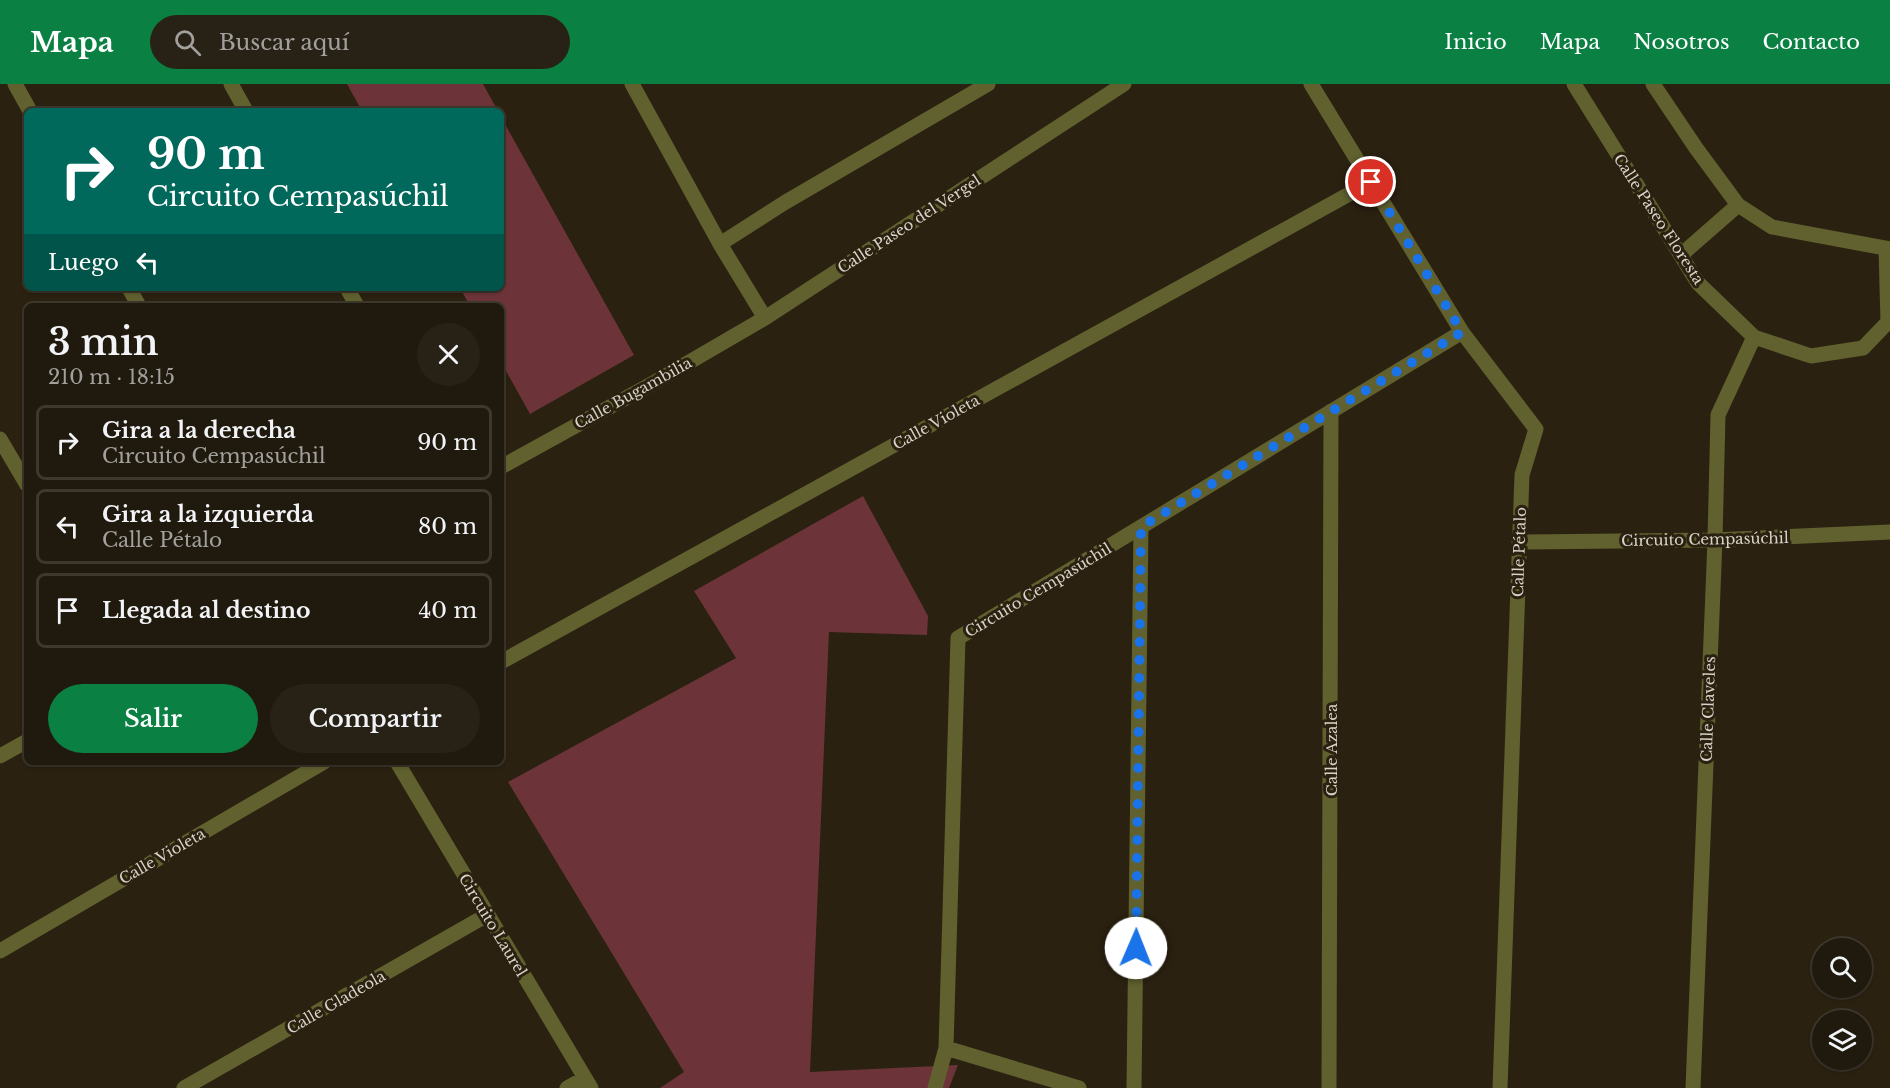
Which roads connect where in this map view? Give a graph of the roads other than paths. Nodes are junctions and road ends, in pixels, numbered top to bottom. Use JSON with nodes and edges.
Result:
{"nodes":[{"id":1,"x":15,"y":84,"type":"edge"},
{"id":2,"x":231,"y":84,"type":"edge"},
{"id":3,"x":632,"y":84,"type":"edge"},
{"id":4,"x":988,"y":84,"type":"edge"},
{"id":5,"x":1124,"y":84,"type":"edge"},
{"id":6,"x":1311,"y":84,"type":"edge"},
{"id":7,"x":1574,"y":84,"type":"edge"},
{"id":8,"x":1653,"y":84,"type":"edge"},
{"id":9,"x":28,"y":108,"type":"edge"},
{"id":10,"x":244,"y":108,"type":"edge"},
{"id":11,"x":1371,"y":182,"type":"junction"},
{"id":12,"x":1738,"y":206,"type":"junction"},
{"id":13,"x":720,"y":244,"type":"junction"},
{"id":14,"x":1888,"y":249,"type":"edge"},
{"id":15,"x":1681,"y":255,"type":"junction"},
{"id":16,"x":765,"y":318,"type":"junction"},
{"id":17,"x":1889,"y":322,"type":"edge"},
{"id":18,"x":1462,"y":332,"type":"junction"},
{"id":19,"x":1754,"y":337,"type":"junction"},
{"id":20,"x":1331,"y":411,"type":"junction"},
{"id":21,"x":0,"y":439,"type":"edge"},
{"id":22,"x":504,"y":465,"type":"edge"},
{"id":23,"x":24,"y":480,"type":"edge"},
{"id":24,"x":1141,"y":527,"type":"junction"},
{"id":25,"x":1890,"y":532,"type":"edge"},
{"id":26,"x":1715,"y":540,"type":"junction"},
{"id":27,"x":1520,"y":542,"type":"junction"},
{"id":28,"x":504,"y":661,"type":"edge"},
{"id":29,"x":24,"y":743,"type":"edge"},
{"id":30,"x":0,"y":756,"type":"edge"},
{"id":31,"x":319,"y":765,"type":"edge"},
{"id":32,"x":399,"y":765,"type":"edge"},
{"id":33,"x":487,"y":915,"type":"junction"},
{"id":34,"x":0,"y":951,"type":"edge"},
{"id":35,"x":946,"y":1048,"type":"junction"},
{"id":36,"x":588,"y":1083,"type":"edge"},
{"id":37,"x":184,"y":1088,"type":"edge"},
{"id":38,"x":567,"y":1088,"type":"edge"},
{"id":39,"x":935,"y":1088,"type":"edge"},
{"id":40,"x":1079,"y":1088,"type":"edge"},
{"id":41,"x":1134,"y":1088,"type":"edge"},
{"id":42,"x":1329,"y":1088,"type":"edge"},
{"id":43,"x":1500,"y":1088,"type":"edge"},
{"id":44,"x":1693,"y":1088,"type":"edge"}],
"edges":[{"from":1,"to":9,"type":"street"},
{"from":2,"to":10,"type":"street"},
{"from":3,"to":13,"type":"street"},
{"from":4,"to":13,"type":"street"},
{"from":5,"to":16,"type":"street","name":"Calle Paseo del Vergel"},
{"from":6,"to":11,"type":"street","name":"Calle Pétalo"},
{"from":7,"to":15,"type":"street","name":"Calle Paseo Floresta"},
{"from":8,"to":12,"type":"street"},
{"from":11,"to":18,"type":"street","name":"Calle Pétalo"},
{"from":11,"to":28,"type":"street","name":"Calle Violeta"},
{"from":12,"to":14,"type":"street"},
{"from":12,"to":15,"type":"street"},
{"from":13,"to":16,"type":"street"},
{"from":14,"to":17,"type":"street"},
{"from":15,"to":19,"type":"street","name":"Calle Paseo Floresta"},
{"from":16,"to":22,"type":"street","name":"Calle Bugambilia"},
{"from":17,"to":19,"type":"street","name":"Calle Paseo Floresta"},
{"from":18,"to":20,"type":"street","name":"Circuito Cempasúchil"},
{"from":18,"to":27,"type":"street","name":"Calle Pétalo"},
{"from":19,"to":26,"type":"street","name":"Calle Claveles"},
{"from":20,"to":24,"type":"street","name":"Circuito Cempasúchil"},
{"from":20,"to":42,"type":"street","name":"Calle Azalea"},
{"from":21,"to":23,"type":"street"},
{"from":24,"to":35,"type":"street","name":"Circuito Cempasúchil"},
{"from":24,"to":41,"type":"street"},
{"from":25,"to":26,"type":"street","name":"Circuito Cempasúchil"},
{"from":26,"to":27,"type":"street","name":"Circuito Cempasúchil"},
{"from":26,"to":44,"type":"street","name":"Calle Claveles"},
{"from":27,"to":43,"type":"street","name":"Calle Pétalo"},
{"from":29,"to":30,"type":"street"},
{"from":31,"to":34,"type":"street","name":"Calle Violeta"},
{"from":32,"to":33,"type":"street","name":"Circuito Laurel"},
{"from":33,"to":36,"type":"street","name":"Circuito Laurel"},
{"from":33,"to":37,"type":"street","name":"Calle Gladeola"},
{"from":35,"to":39,"type":"street"},
{"from":35,"to":40,"type":"street"},
{"from":36,"to":38,"type":"street"}]}
